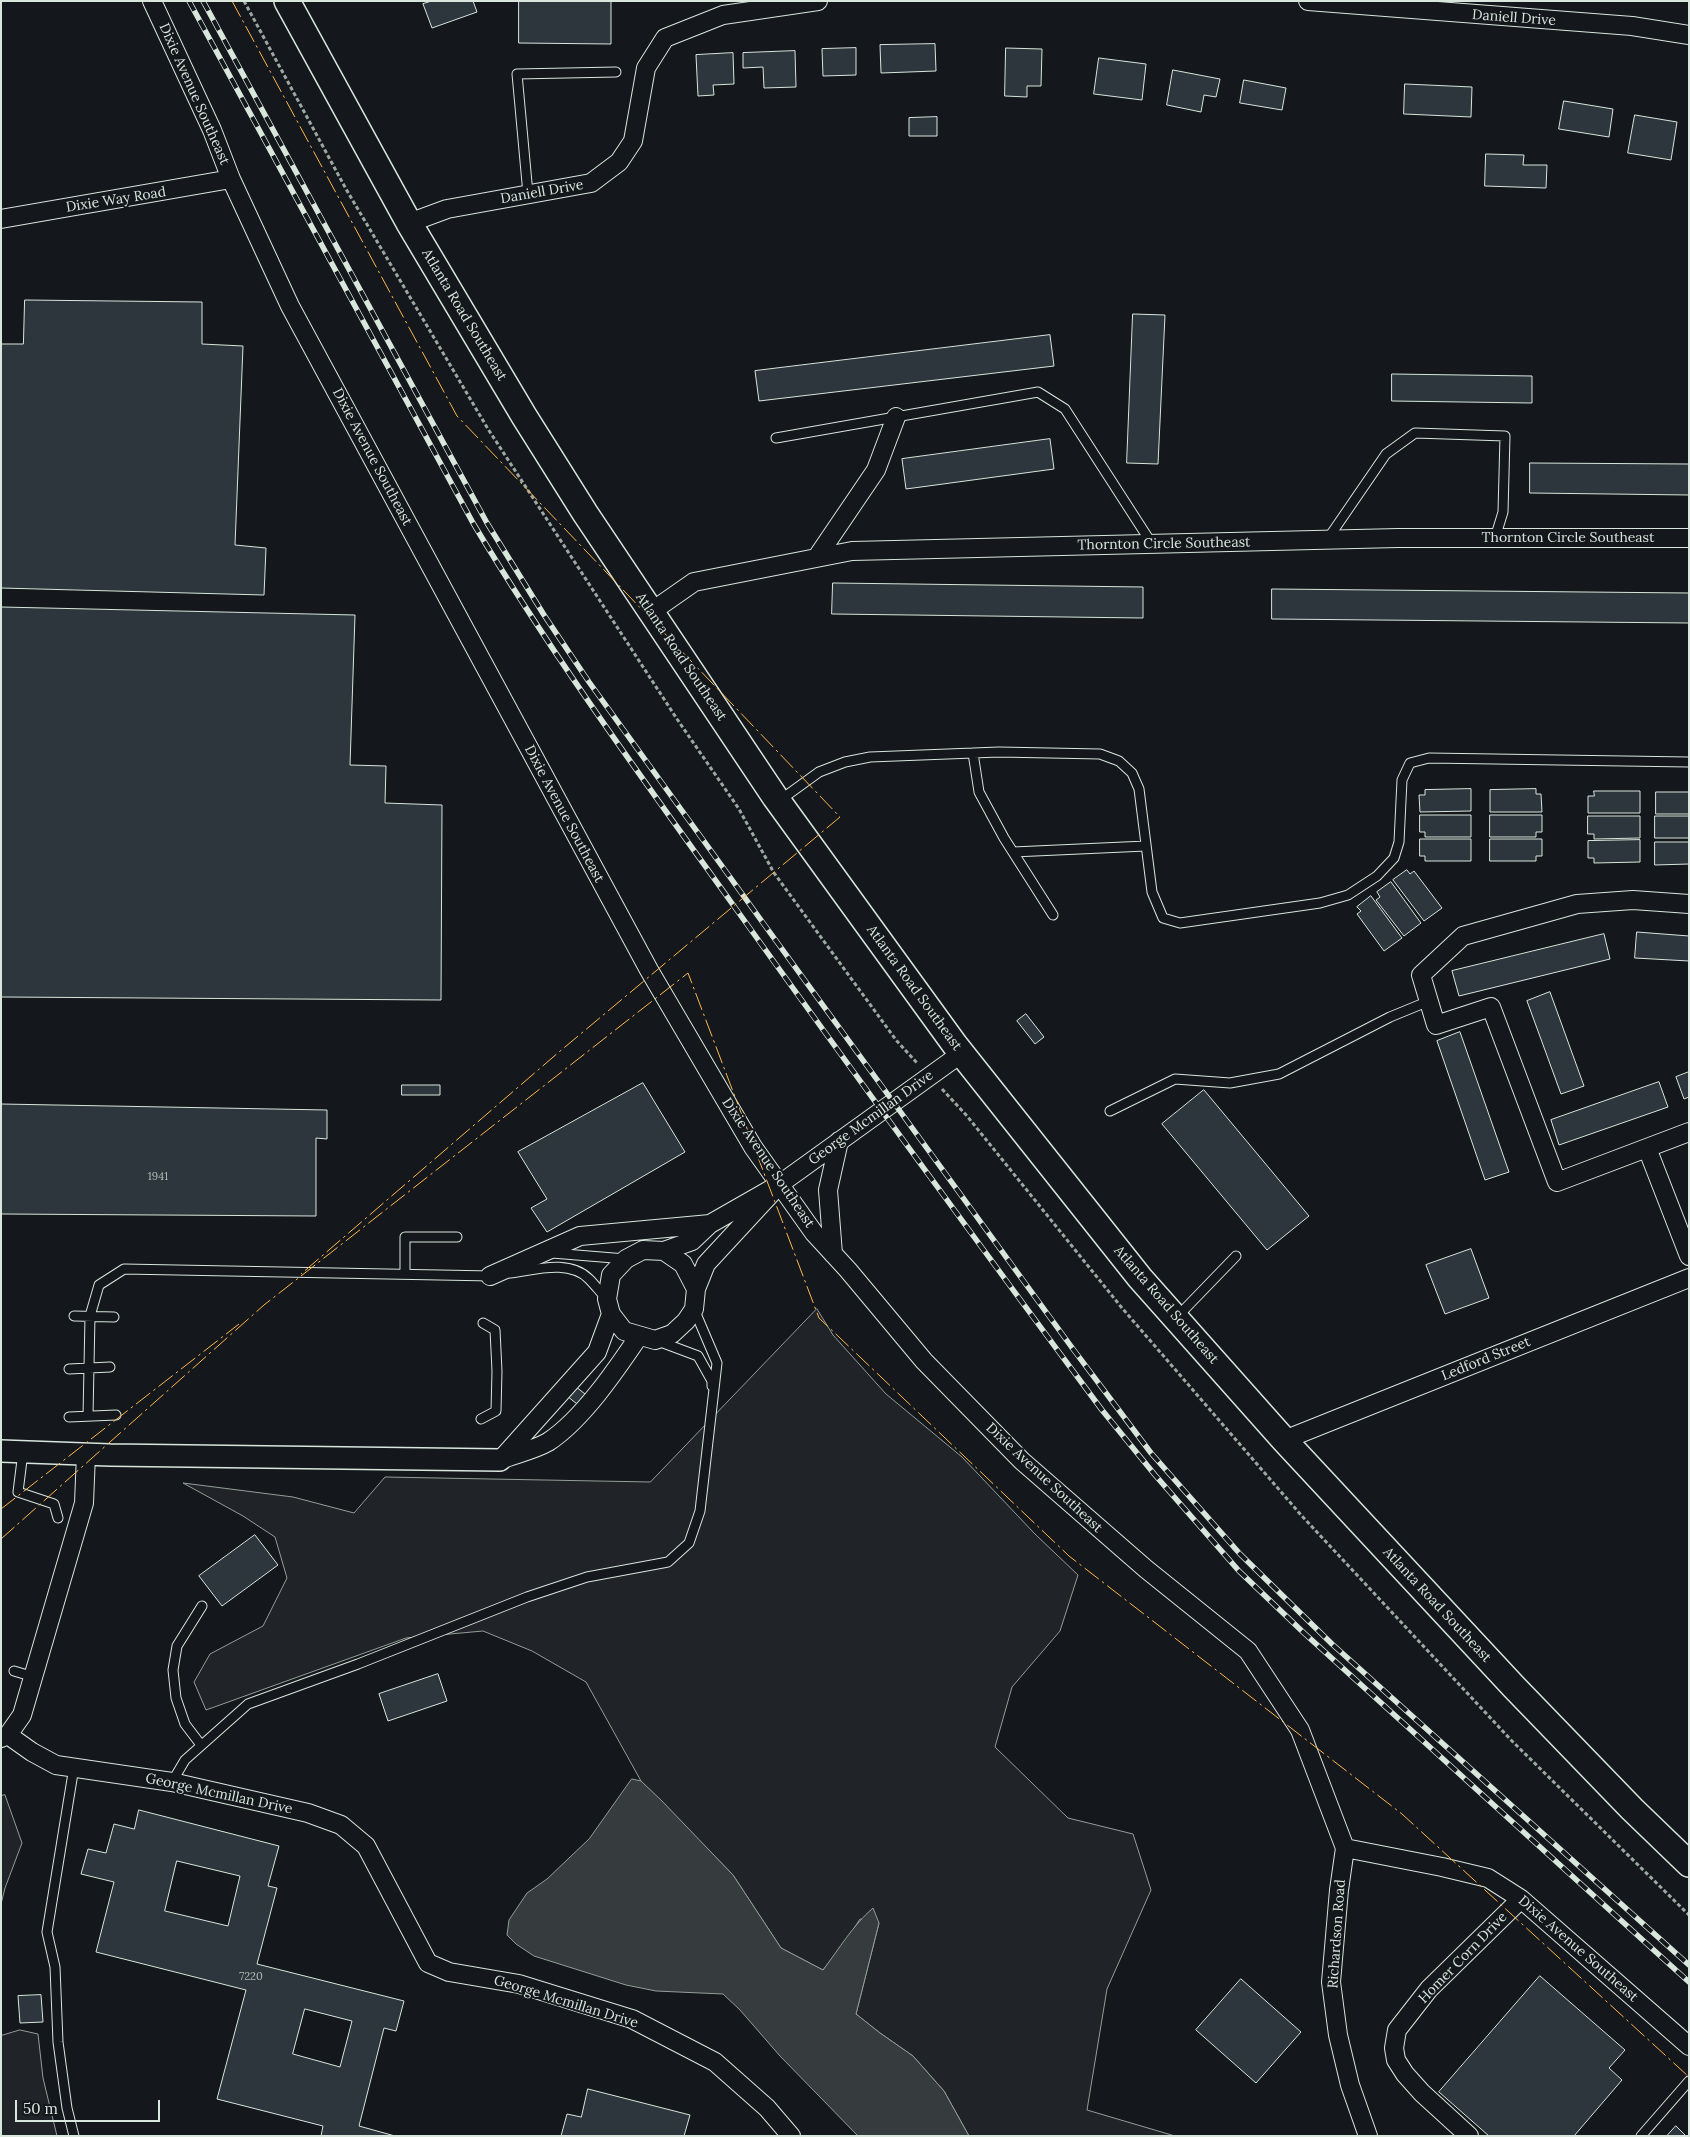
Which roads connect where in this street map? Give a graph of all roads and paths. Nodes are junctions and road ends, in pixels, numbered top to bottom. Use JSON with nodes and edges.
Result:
{"nodes":[{"id":1,"x":152,"y":1,"type":"edge"},
{"id":2,"x":818,"y":1,"type":"edge"},
{"id":3,"x":1308,"y":1,"type":"edge"},
{"id":4,"x":291,"y":3,"type":"edge"},
{"id":5,"x":1689,"y":35,"type":"edge"},
{"id":6,"x":616,"y":72,"type":"dead end"},
{"id":7,"x":231,"y":179,"type":"junction"},
{"id":8,"x":528,"y":194,"type":"junction"},
{"id":9,"x":1,"y":219,"type":"edge"},
{"id":10,"x":409,"y":223,"type":"junction"},
{"id":11,"x":896,"y":417,"type":"junction"},
{"id":12,"x":776,"y":438,"type":"dead end"},
{"id":13,"x":1495,"y":538,"type":"junction"},
{"id":14,"x":1689,"y":538,"type":"edge"},
{"id":15,"x":1326,"y":540,"type":"junction"},
{"id":16,"x":1152,"y":544,"type":"junction"},
{"id":17,"x":817,"y":557,"type":"junction"},
{"id":18,"x":651,"y":612,"type":"junction"},
{"id":19,"x":973,"y":753,"type":"junction"},
{"id":20,"x":1689,"y":762,"type":"edge"},
{"id":21,"x":779,"y":801,"type":"junction"},
{"id":22,"x":1146,"y":846,"type":"junction"},
{"id":23,"x":1013,"y":852,"type":"junction"},
{"id":24,"x":1689,"y":904,"type":"edge"},
{"id":25,"x":1053,"y":915,"type":"dead end"},
{"id":26,"x":1429,"y":1001,"type":"junction"},
{"id":27,"x":962,"y":1053,"type":"junction"},
{"id":28,"x":1110,"y":1111,"type":"dead end"},
{"id":29,"x":1689,"y":1132,"type":"edge"},
{"id":30,"x":839,"y":1141,"type":"junction"},
{"id":31,"x":1647,"y":1148,"type":"junction"},
{"id":32,"x":780,"y":1184,"type":"junction"},
{"id":33,"x":710,"y":1224,"type":"junction"},
{"id":34,"x":456,"y":1237,"type":"dead end"},
{"id":35,"x":664,"y":1251,"type":"junction"},
{"id":36,"x":544,"y":1252,"type":"junction"},
{"id":37,"x":833,"y":1254,"type":"junction"},
{"id":38,"x":1236,"y":1256,"type":"dead end"},
{"id":39,"x":1689,"y":1256,"type":"edge"},
{"id":40,"x":626,"y":1259,"type":"junction"},
{"id":41,"x":405,"y":1274,"type":"junction"},
{"id":42,"x":490,"y":1276,"type":"junction"},
{"id":43,"x":1689,"y":1278,"type":"edge"},
{"id":44,"x":696,"y":1288,"type":"junction"},
{"id":45,"x":609,"y":1307,"type":"junction"},
{"id":46,"x":694,"y":1309,"type":"junction"},
{"id":47,"x":74,"y":1316,"type":"dead end"},
{"id":48,"x":90,"y":1316,"type":"junction"},
{"id":49,"x":114,"y":1317,"type":"dead end"},
{"id":50,"x":1176,"y":1318,"type":"junction"},
{"id":51,"x":483,"y":1323,"type":"dead end"},
{"id":52,"x":647,"y":1338,"type":"junction"},
{"id":53,"x":110,"y":1367,"type":"dead end"},
{"id":54,"x":90,"y":1368,"type":"junction"},
{"id":55,"x":69,"y":1369,"type":"dead end"},
{"id":56,"x":116,"y":1415,"type":"dead end"},
{"id":57,"x":88,"y":1416,"type":"junction"},
{"id":58,"x":69,"y":1417,"type":"dead end"},
{"id":59,"x":482,"y":1419,"type":"dead end"},
{"id":60,"x":1284,"y":1440,"type":"junction"},
{"id":61,"x":1,"y":1451,"type":"edge"},
{"id":62,"x":23,"y":1452,"type":"junction"},
{"id":63,"x":86,"y":1454,"type":"junction"},
{"id":64,"x":500,"y":1460,"type":"junction"},
{"id":65,"x":700,"y":1511,"type":"junction"},
{"id":66,"x":58,"y":1518,"type":"dead end"},
{"id":67,"x":202,"y":1606,"type":"dead end"},
{"id":68,"x":14,"y":1671,"type":"dead end"},
{"id":69,"x":34,"y":1677,"type":"junction"},
{"id":70,"x":5,"y":1736,"type":"edge"},
{"id":71,"x":201,"y":1745,"type":"junction"},
{"id":72,"x":74,"y":1767,"type":"junction"},
{"id":73,"x":172,"y":1782,"type":"junction"},
{"id":74,"x":1345,"y":1848,"type":"junction"},
{"id":75,"x":1689,"y":1864,"type":"edge"},
{"id":76,"x":1522,"y":1899,"type":"junction"},
{"id":77,"x":1689,"y":2046,"type":"edge"},
{"id":78,"x":1689,"y":2081,"type":"edge"},
{"id":79,"x":74,"y":2136,"type":"edge"},
{"id":80,"x":791,"y":2136,"type":"edge"},
{"id":81,"x":1368,"y":2136,"type":"edge"},
{"id":82,"x":1469,"y":2136,"type":"edge"},
{"id":83,"x":1641,"y":2136,"type":"edge"}],
"edges":[{"from":1,"to":7,"type":"street","name":"Dixie Avenue Southeast"},
{"from":2,"to":8,"type":"street","name":"Daniell Drive"},
{"from":3,"to":5,"type":"street","name":"Daniell Drive"},
{"from":4,"to":10,"type":"main road","name":"Atlanta Road Southeast"},
{"from":6,"to":8,"type":"lane"},
{"from":7,"to":9,"type":"street","name":"Dixie Way Road"},
{"from":7,"to":32,"type":"street","name":"Dixie Avenue Southeast"},
{"from":8,"to":10,"type":"street","name":"Daniell Drive"},
{"from":10,"to":18,"type":"main road","name":"Atlanta Road Southeast"},
{"from":11,"to":12,"type":"lane"},
{"from":11,"to":16,"type":"lane"},
{"from":11,"to":17,"type":"street"},
{"from":13,"to":14,"type":"street","name":"Thornton Circle Southeast"},
{"from":13,"to":15,"type":"street","name":"Thornton Circle Southeast"},
{"from":13,"to":15,"type":"lane"},
{"from":15,"to":16,"type":"street","name":"Thornton Circle Southeast"},
{"from":16,"to":17,"type":"street","name":"Thornton Circle Southeast"},
{"from":17,"to":18,"type":"street","name":"Thornton Circle Southeast"},
{"from":18,"to":21,"type":"main road","name":"Atlanta Road Southeast"},
{"from":19,"to":21,"type":"lane"},
{"from":19,"to":22,"type":"lane"},
{"from":19,"to":23,"type":"lane"},
{"from":20,"to":22,"type":"lane"},
{"from":21,"to":27,"type":"main road","name":"Atlanta Road Southeast"},
{"from":22,"to":23,"type":"lane"},
{"from":23,"to":25,"type":"lane"},
{"from":24,"to":26,"type":"street"},
{"from":26,"to":28,"type":"lane"},
{"from":26,"to":31,"type":"street"},
{"from":27,"to":30,"type":"street","name":"George Mcmillan Drive"},
{"from":27,"to":50,"type":"main road","name":"Atlanta Road Southeast"},
{"from":29,"to":31,"type":"street"},
{"from":30,"to":32,"type":"street","name":"George Mcmillan Drive"},
{"from":30,"to":37,"type":"street"},
{"from":31,"to":39,"type":"street"},
{"from":32,"to":33,"type":"street","name":"George Mcmillan Drive"},
{"from":32,"to":37,"type":"street","name":"Dixie Avenue Southeast"},
{"from":32,"to":44,"type":"street","name":"George Mcmillan Drive"},
{"from":33,"to":35,"type":"street","name":"George Mcmillan Drive"},
{"from":33,"to":36,"type":"street","name":"George Mcmillan Drive"},
{"from":34,"to":41,"type":"lane"},
{"from":35,"to":40,"type":"street","name":"George Mcmillan Drive"},
{"from":35,"to":44,"type":"street"},
{"from":36,"to":40,"type":"lane"},
{"from":36,"to":42,"type":"street","name":"George Mcmillan Drive"},
{"from":37,"to":74,"type":"street","name":"Dixie Avenue Southeast"},
{"from":38,"to":50,"type":"lane"},
{"from":40,"to":45,"type":"street","name":"George Mcmillan Drive"},
{"from":41,"to":42,"type":"lane"},
{"from":41,"to":48,"type":"lane"},
{"from":42,"to":45,"type":"lane"},
{"from":43,"to":60,"type":"street","name":"Ledford Street"},
{"from":44,"to":46,"type":"street","name":"George Mcmillan Drive"},
{"from":45,"to":52,"type":"street"},
{"from":45,"to":64,"type":"street","name":"George Mcmillan Drive"},
{"from":46,"to":52,"type":"street"},
{"from":46,"to":65,"type":"lane"},
{"from":47,"to":48,"type":"lane"},
{"from":48,"to":49,"type":"lane"},
{"from":48,"to":54,"type":"lane"},
{"from":50,"to":60,"type":"main road","name":"Atlanta Road Southeast"},
{"from":51,"to":59,"type":"lane"},
{"from":52,"to":64,"type":"street"},
{"from":52,"to":65,"type":"lane"},
{"from":53,"to":54,"type":"lane"},
{"from":54,"to":55,"type":"lane"},
{"from":54,"to":57,"type":"lane"},
{"from":56,"to":57,"type":"lane"},
{"from":57,"to":58,"type":"lane"},
{"from":60,"to":75,"type":"main road","name":"Atlanta Road Southeast"},
{"from":61,"to":62,"type":"street"},
{"from":62,"to":63,"type":"street"},
{"from":62,"to":66,"type":"lane"},
{"from":63,"to":64,"type":"street"},
{"from":63,"to":69,"type":"street","name":"George Mcmillan Drive"},
{"from":65,"to":71,"type":"lane"},
{"from":67,"to":71,"type":"lane"},
{"from":68,"to":69,"type":"lane"},
{"from":69,"to":70,"type":"street","name":"George Mcmillan Drive"},
{"from":70,"to":72,"type":"street","name":"George Mcmillan Drive"},
{"from":71,"to":73,"type":"lane"},
{"from":72,"to":73,"type":"street","name":"George Mcmillan Drive"},
{"from":72,"to":79,"type":"lane"},
{"from":73,"to":80,"type":"street","name":"George Mcmillan Drive"},
{"from":74,"to":76,"type":"street","name":"Dixie Avenue Southeast"},
{"from":74,"to":81,"type":"street","name":"Richardson Road"},
{"from":76,"to":77,"type":"street","name":"Dixie Avenue Southeast"},
{"from":76,"to":82,"type":"street","name":"Homer Corn Drive"},
{"from":78,"to":83,"type":"lane"}]}
